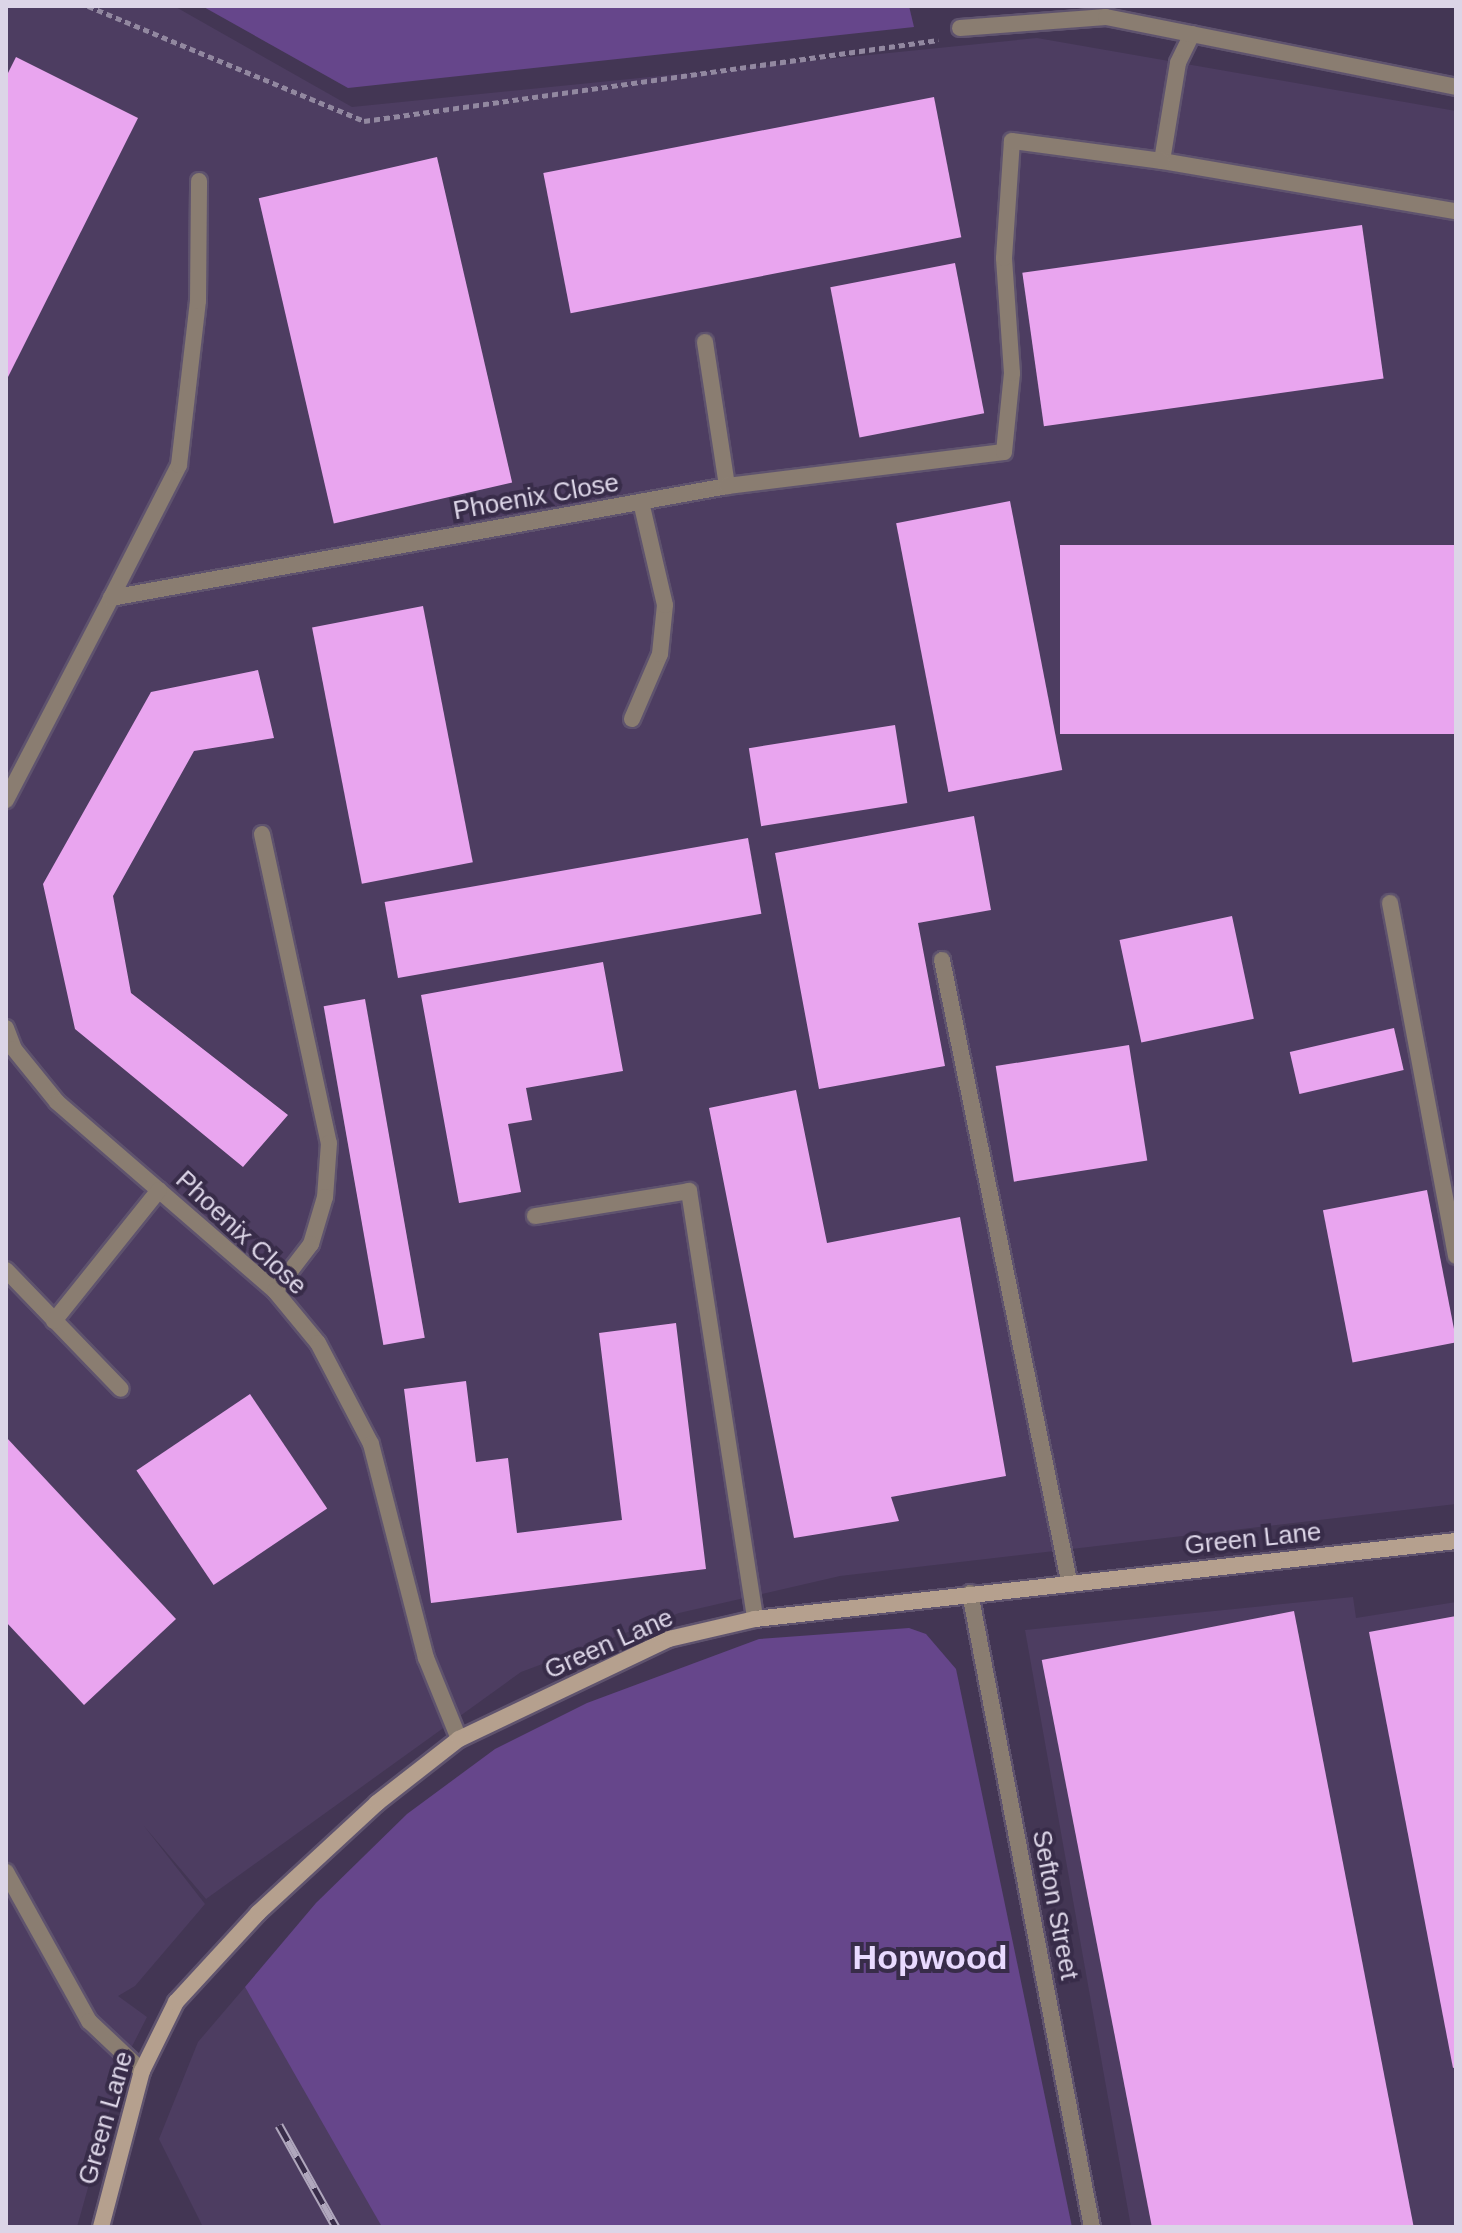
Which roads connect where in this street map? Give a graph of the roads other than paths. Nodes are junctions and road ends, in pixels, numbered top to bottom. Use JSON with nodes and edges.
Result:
{"nodes":[{"id":1,"x":1105,"y":11,"type":"edge"},
{"id":2,"x":960,"y":28,"type":"road end"},
{"id":3,"x":1192,"y":34,"type":"junction"},
{"id":4,"x":1456,"y":87,"type":"edge"},
{"id":5,"x":1162,"y":161,"type":"junction"},
{"id":6,"x":199,"y":181,"type":"dead end"},
{"id":7,"x":1456,"y":211,"type":"edge"},
{"id":8,"x":705,"y":342,"type":"dead end"},
{"id":9,"x":727,"y":486,"type":"junction"},
{"id":10,"x":641,"y":502,"type":"junction"},
{"id":11,"x":111,"y":598,"type":"junction"},
{"id":12,"x":632,"y":719,"type":"dead end"},
{"id":13,"x":6,"y":800,"type":"edge"},
{"id":14,"x":262,"y":834,"type":"dead end"},
{"id":15,"x":1390,"y":903,"type":"dead end"},
{"id":16,"x":942,"y":960,"type":"dead end"},
{"id":17,"x":6,"y":1028,"type":"edge"},
{"id":18,"x":159,"y":1190,"type":"junction"},
{"id":19,"x":535,"y":1216,"type":"dead end"},
{"id":20,"x":1456,"y":1256,"type":"edge"},
{"id":21,"x":6,"y":1270,"type":"edge"},
{"id":22,"x":275,"y":1291,"type":"junction"},
{"id":23,"x":54,"y":1321,"type":"junction"},
{"id":24,"x":121,"y":1389,"type":"dead end"},
{"id":25,"x":1455,"y":1541,"type":"edge"},
{"id":26,"x":1069,"y":1581,"type":"junction"},
{"id":27,"x":970,"y":1593,"type":"junction"},
{"id":28,"x":755,"y":1619,"type":"junction"},
{"id":29,"x":459,"y":1739,"type":"junction"},
{"id":30,"x":6,"y":1872,"type":"edge"},
{"id":31,"x":13,"y":1899,"type":"edge"},
{"id":32,"x":142,"y":2071,"type":"junction"},
{"id":33,"x":101,"y":2227,"type":"edge"},
{"id":34,"x":1092,"y":2227,"type":"edge"}],
"edges":[{"from":1,"to":2,"type":"street"},
{"from":1,"to":3,"type":"street"},
{"from":3,"to":4,"type":"street"},
{"from":3,"to":5,"type":"street"},
{"from":5,"to":7,"type":"street"},
{"from":5,"to":9,"type":"street","name":"Phoenix Close"},
{"from":6,"to":11,"type":"street"},
{"from":8,"to":9,"type":"street"},
{"from":9,"to":10,"type":"street","name":"Phoenix Close"},
{"from":10,"to":11,"type":"street","name":"Phoenix Close"},
{"from":10,"to":12,"type":"street"},
{"from":11,"to":13,"type":"street"},
{"from":14,"to":22,"type":"street"},
{"from":15,"to":20,"type":"street"},
{"from":16,"to":26,"type":"street"},
{"from":17,"to":18,"type":"street","name":"Phoenix Close"},
{"from":18,"to":22,"type":"street","name":"Phoenix Close"},
{"from":18,"to":23,"type":"street"},
{"from":19,"to":28,"type":"street"},
{"from":21,"to":23,"type":"street"},
{"from":22,"to":29,"type":"street","name":"Phoenix Close"},
{"from":23,"to":24,"type":"street"},
{"from":25,"to":26,"type":"street","name":"Green Lane"},
{"from":26,"to":27,"type":"street","name":"Green Lane"},
{"from":27,"to":28,"type":"street","name":"Green Lane"},
{"from":27,"to":34,"type":"street","name":"Sefton Street"},
{"from":28,"to":29,"type":"street","name":"Green Lane"},
{"from":29,"to":32,"type":"street","name":"Green Lane"},
{"from":30,"to":31,"type":"street"},
{"from":31,"to":32,"type":"street"},
{"from":32,"to":33,"type":"street","name":"Green Lane"}]}
